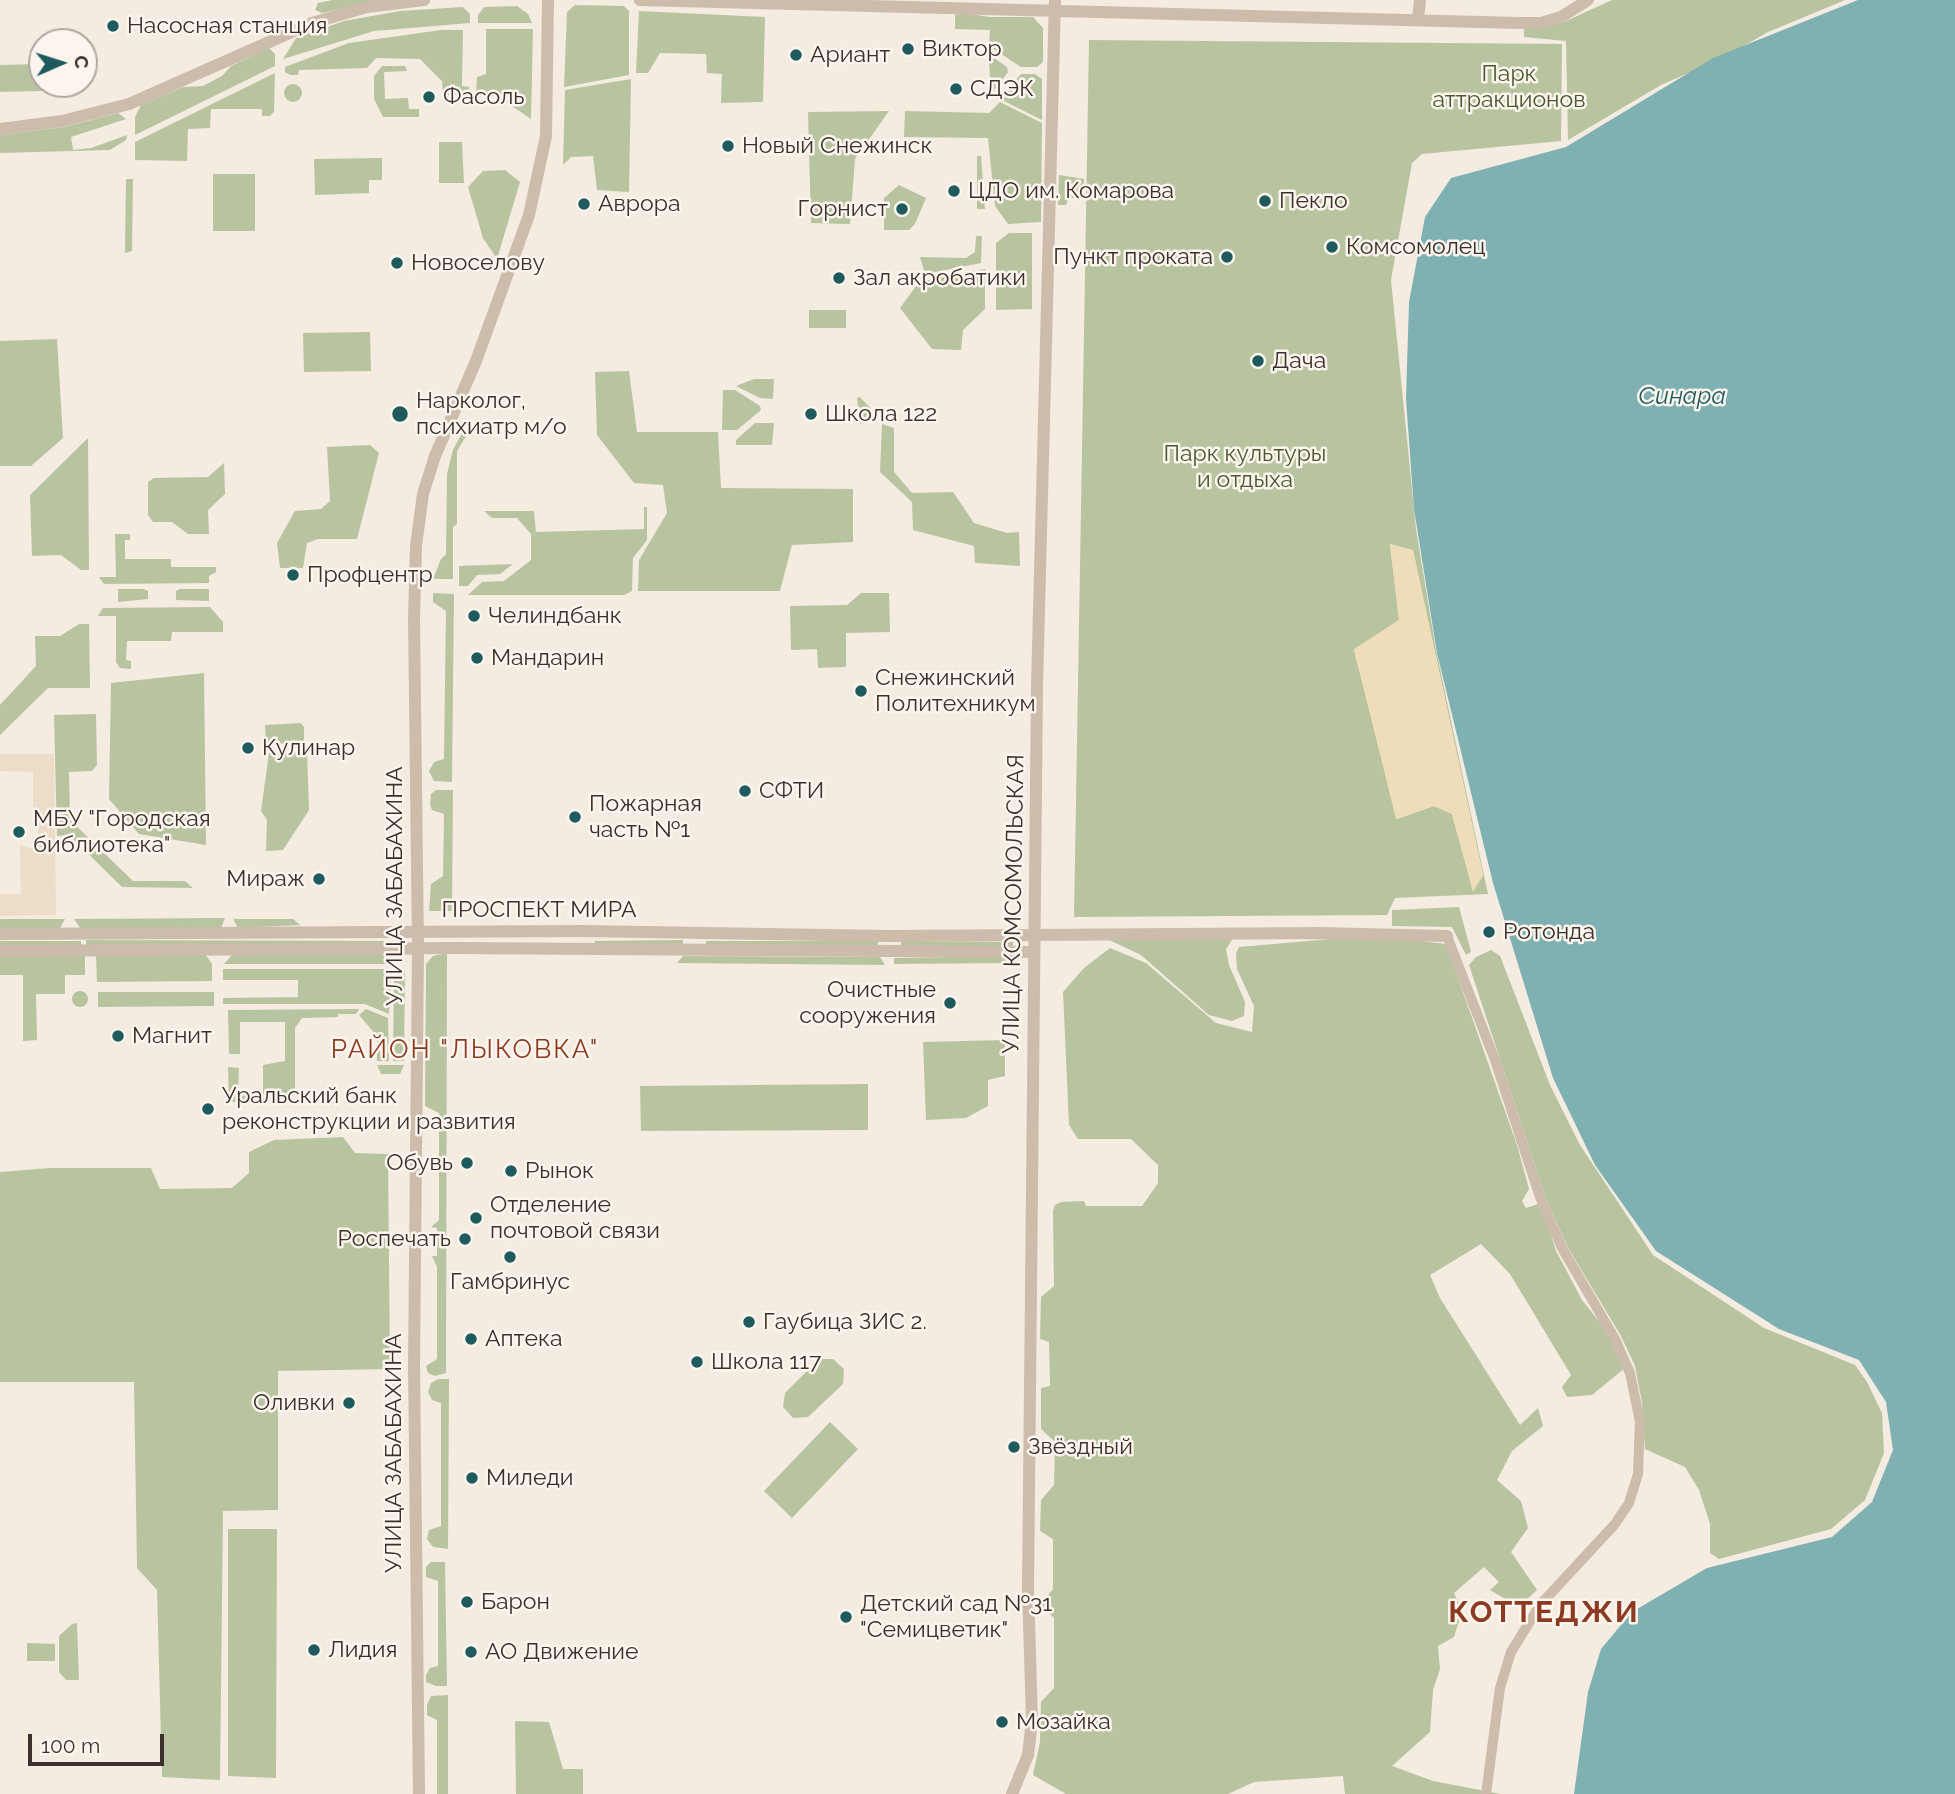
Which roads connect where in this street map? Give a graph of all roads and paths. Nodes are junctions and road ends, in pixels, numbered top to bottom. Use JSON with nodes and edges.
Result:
{"nodes":[{"id":1,"x":424,"y":0,"type":"edge"},
{"id":2,"x":548,"y":0,"type":"edge"},
{"id":3,"x":640,"y":0,"type":"edge"},
{"id":4,"x":1420,"y":0,"type":"edge"},
{"id":5,"x":1588,"y":0,"type":"edge"},
{"id":6,"x":1055,"y":6,"type":"edge"},
{"id":7,"x":1418,"y":19,"type":"junction"},
{"id":8,"x":0,"y":129,"type":"edge"},
{"id":9,"x":418,"y":931,"type":"junction"},
{"id":10,"x":583,"y":931,"type":"junction"},
{"id":11,"x":698,"y":932,"type":"junction"},
{"id":12,"x":0,"y":934,"type":"edge"},
{"id":13,"x":890,"y":936,"type":"junction"},
{"id":14,"x":1035,"y":936,"type":"junction"},
{"id":15,"x":1447,"y":936,"type":"joint"},
{"id":16,"x":418,"y":949,"type":"junction"},
{"id":17,"x":583,"y":949,"type":"junction"},
{"id":18,"x":698,"y":950,"type":"junction"},
{"id":19,"x":0,"y":951,"type":"edge"},
{"id":20,"x":890,"y":951,"type":"junction"},
{"id":21,"x":1034,"y":952,"type":"junction"},
{"id":22,"x":419,"y":1794,"type":"edge"},
{"id":23,"x":1012,"y":1794,"type":"edge"},
{"id":24,"x":1486,"y":1794,"type":"edge"}],
"edges":[{"from":1,"to":8,"type":"street"},
{"from":2,"to":9,"type":"street","name":"УЛИЦА ЗАБАБАХИНА"},
{"from":3,"to":6,"type":"street"},
{"from":4,"to":7,"type":"street"},
{"from":5,"to":7,"type":"street"},
{"from":6,"to":7,"type":"street"},
{"from":6,"to":14,"type":"street","name":"УЛИЦА КОМСОМОЛЬСКАЯ"},
{"from":9,"to":10,"type":"street","name":"ПРОСПЕКТ МИРА"},
{"from":9,"to":12,"type":"street","name":"ПРОСПЕКТ МИРА"},
{"from":9,"to":16,"type":"street","name":"УЛИЦА ЗАБАБАХИНА"},
{"from":10,"to":11,"type":"street","name":"ПРОСПЕКТ МИРА"},
{"from":10,"to":17,"type":"street"},
{"from":11,"to":13,"type":"street","name":"ПРОСПЕКТ МИРА"},
{"from":11,"to":18,"type":"street"},
{"from":13,"to":14,"type":"street","name":"ПРОСПЕКТ МИРА"},
{"from":13,"to":20,"type":"street"},
{"from":14,"to":15,"type":"street","name":"ПРОСПЕКТ МИРА"},
{"from":14,"to":21,"type":"street","name":"УЛИЦА КОМСОМОЛЬСКАЯ"},
{"from":15,"to":24,"type":"street"},
{"from":16,"to":17,"type":"street","name":"ПРОСПЕКТ МИРА"},
{"from":16,"to":19,"type":"street","name":"ПРОСПЕКТ МИРА"},
{"from":16,"to":22,"type":"street","name":"УЛИЦА ЗАБАБАХИНА"},
{"from":17,"to":18,"type":"street","name":"ПРОСПЕКТ МИРА"},
{"from":18,"to":20,"type":"street","name":"ПРОСПЕКТ МИРА"},
{"from":20,"to":21,"type":"street","name":"ПРОСПЕКТ МИРА"},
{"from":21,"to":23,"type":"street","name":"УЛИЦА КОМСОМОЛЬСКАЯ"}]}
